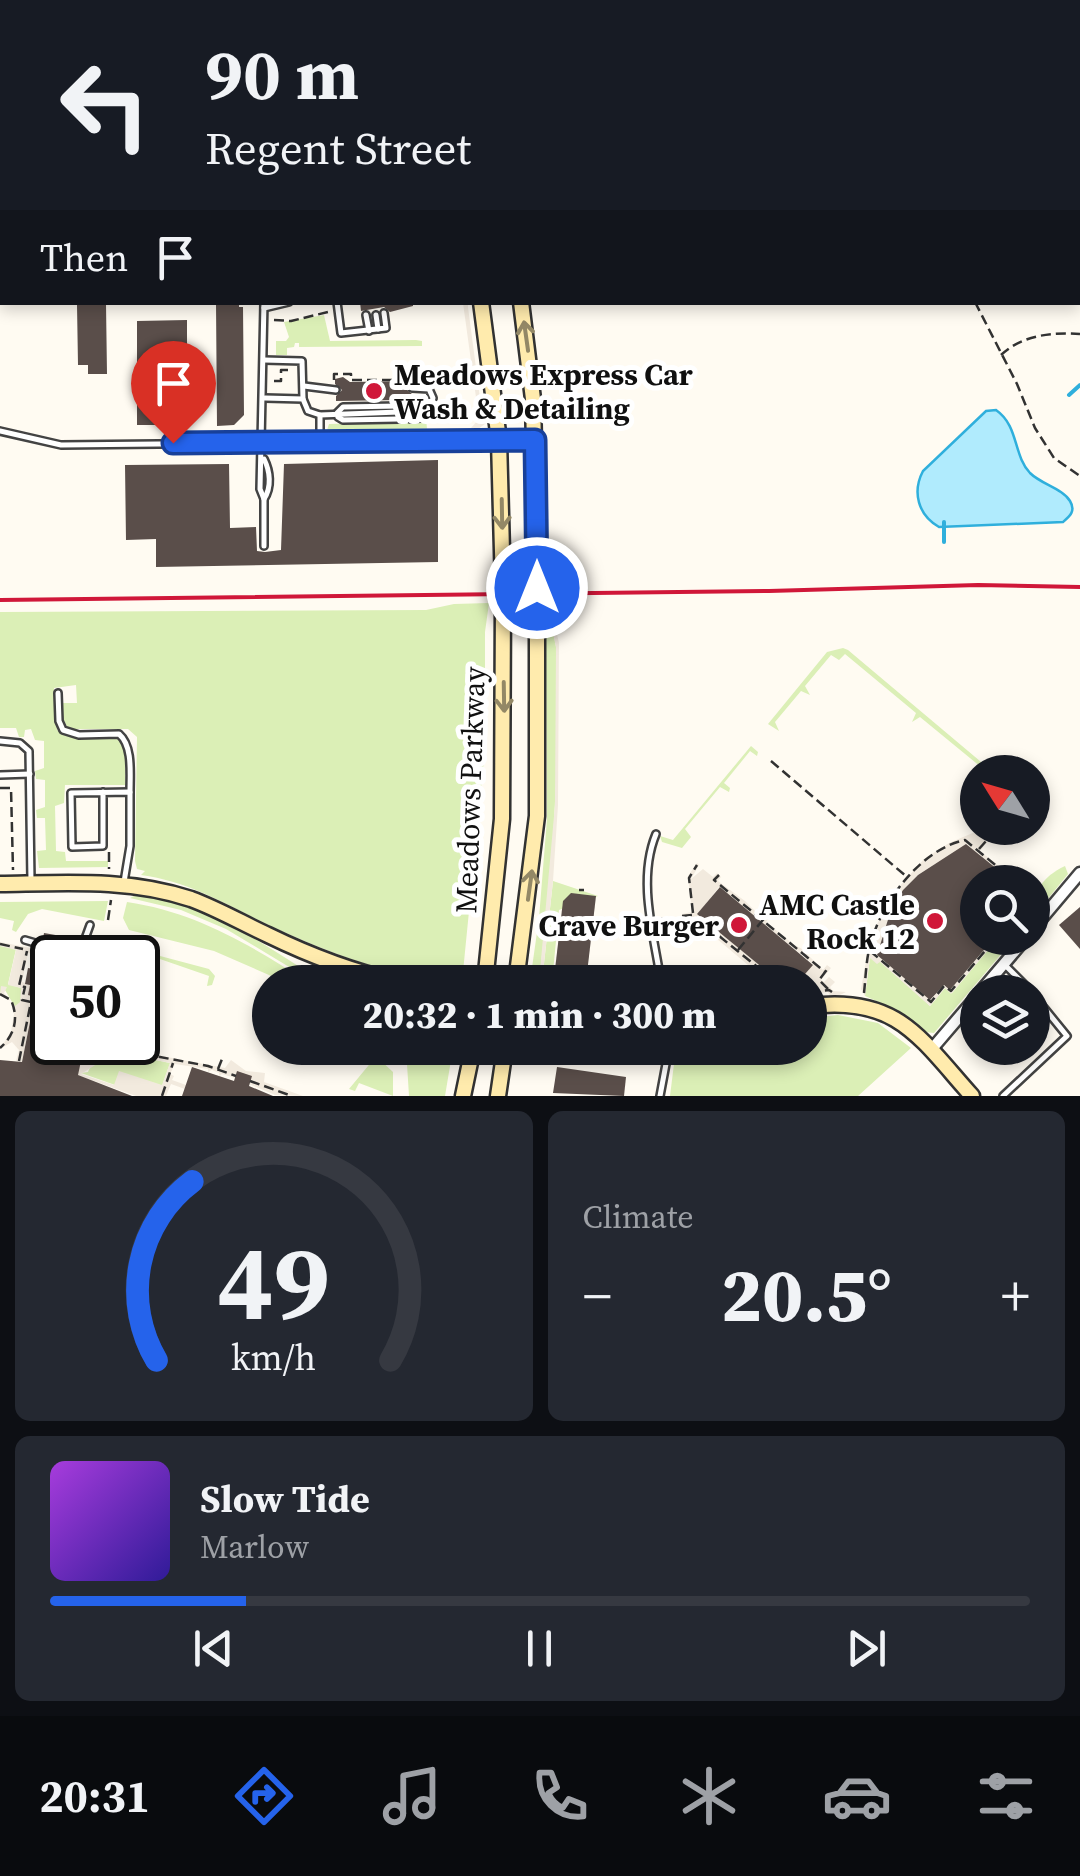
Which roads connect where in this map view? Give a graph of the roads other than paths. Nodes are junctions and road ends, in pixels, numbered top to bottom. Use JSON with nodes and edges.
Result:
{"nodes":[{"id":1,"x":264,"y":305,"type":"edge"},
{"id":2,"x":337,"y":305,"type":"edge"},
{"id":3,"x":481,"y":305,"type":"edge"},
{"id":4,"x":521,"y":305,"type":"edge"},
{"id":5,"x":380,"y":314,"type":"dead end"},
{"id":6,"x":366,"y":315,"type":"dead end"},
{"id":7,"x":369,"y":331,"type":"junction"},
{"id":8,"x":264,"y":360,"type":"junction"},
{"id":9,"x":303,"y":386,"type":"junction"},
{"id":10,"x":412,"y":388,"type":"dead end"},
{"id":11,"x":336,"y":390,"type":"dead end"},
{"id":12,"x":263,"y":398,"type":"junction"},
{"id":13,"x":304,"y":399,"type":"junction"},
{"id":14,"x":410,"y":412,"type":"dead end"},
{"id":15,"x":320,"y":415,"type":"junction"},
{"id":16,"x":335,"y":415,"type":"junction"},
{"id":17,"x":0,"y":431,"type":"edge"},
{"id":18,"x":500,"y":440,"type":"junction"},
{"id":19,"x":535,"y":440,"type":"junction"},
{"id":20,"x":263,"y":442,"type":"junction"},
{"id":21,"x":320,"y":442,"type":"junction"},
{"id":22,"x":264,"y":546,"type":"dead end"},
{"id":23,"x":58,"y":693,"type":"dead end"},
{"id":24,"x":0,"y":741,"type":"edge"},
{"id":25,"x":30,"y":774,"type":"junction"},
{"id":26,"x":0,"y":775,"type":"edge"},
{"id":27,"x":102,"y":792,"type":"junction"},
{"id":28,"x":130,"y":792,"type":"junction"},
{"id":29,"x":656,"y":834,"type":"dead end"},
{"id":30,"x":1080,"y":873,"type":"edge"},
{"id":31,"x":0,"y":884,"type":"edge"},
{"id":32,"x":31,"y":884,"type":"junction"},
{"id":33,"x":123,"y":885,"type":"junction"},
{"id":34,"x":1050,"y":909,"type":"edge"},
{"id":35,"x":90,"y":926,"type":"dead end"},
{"id":36,"x":87,"y":935,"type":"edge"},
{"id":37,"x":25,"y":940,"type":"dead end"},
{"id":38,"x":30,"y":942,"type":"edge"},
{"id":39,"x":1012,"y":955,"type":"edge"},
{"id":40,"x":1004,"y":964,"type":"junction"},
{"id":41,"x":342,"y":965,"type":"edge"},
{"id":42,"x":487,"y":965,"type":"edge"},
{"id":43,"x":518,"y":965,"type":"edge"},
{"id":44,"x":658,"y":965,"type":"edge"},
{"id":45,"x":995,"y":975,"type":"edge"},
{"id":46,"x":1015,"y":975,"type":"edge"},
{"id":47,"x":827,"y":1005,"type":"edge"},
{"id":48,"x":1050,"y":1015,"type":"edge"},
{"id":49,"x":960,"y":1016,"type":"edge"},
{"id":50,"x":931,"y":1050,"type":"junction"},
{"id":51,"x":1050,"y":1052,"type":"edge"},
{"id":52,"x":469,"y":1065,"type":"edge"},
{"id":53,"x":503,"y":1065,"type":"edge"},
{"id":54,"x":666,"y":1065,"type":"edge"},
{"id":55,"x":1036,"y":1065,"type":"edge"},
{"id":56,"x":463,"y":1096,"type":"edge"},
{"id":57,"x":498,"y":1096,"type":"edge"},
{"id":58,"x":660,"y":1096,"type":"edge"},
{"id":59,"x":972,"y":1096,"type":"edge"},
{"id":60,"x":1003,"y":1096,"type":"edge"}],
"edges":[{"from":1,"to":8,"type":"lane"},
{"from":2,"to":7,"type":"lane"},
{"from":3,"to":18,"type":"main road","name":"Meadows Parkway"},
{"from":19,"to":4,"type":"main road","name":"Meadows Parkway","one_way":true},
{"from":5,"to":7,"type":"lane"},
{"from":6,"to":7,"type":"lane"},
{"from":8,"to":9,"type":"lane"},
{"from":8,"to":12,"type":"lane"},
{"from":9,"to":11,"type":"lane"},
{"from":9,"to":13,"type":"lane"},
{"from":10,"to":14,"type":"lane"},
{"from":12,"to":13,"type":"lane"},
{"from":12,"to":20,"type":"lane"},
{"from":13,"to":15,"type":"lane"},
{"from":15,"to":16,"type":"lane"},
{"from":15,"to":21,"type":"lane"},
{"from":16,"to":16,"type":"lane"},
{"from":17,"to":20,"type":"lane"},
{"from":18,"to":19,"type":"lane"},
{"from":18,"to":21,"type":"lane"},
{"from":18,"to":42,"type":"main road","name":"Meadows Parkway","one_way":true},
{"from":43,"to":19,"type":"main road","name":"Meadows Parkway","one_way":true},
{"from":20,"to":21,"type":"lane"},
{"from":20,"to":22,"type":"lane"},
{"from":23,"to":28,"type":"lane"},
{"from":24,"to":25,"type":"lane"},
{"from":25,"to":26,"type":"lane"},
{"from":25,"to":32,"type":"lane"},
{"from":27,"to":27,"type":"lane"},
{"from":27,"to":28,"type":"lane"},
{"from":28,"to":33,"type":"lane"},
{"from":29,"to":44,"type":"lane"},
{"from":30,"to":34,"type":"street"},
{"from":31,"to":32,"type":"main road"},
{"from":32,"to":33,"type":"main road"},
{"from":33,"to":41,"type":"main road"},
{"from":35,"to":36,"type":"lane"},
{"from":37,"to":38,"type":"lane"},
{"from":39,"to":40,"type":"street"},
{"from":40,"to":45,"type":"street"},
{"from":40,"to":46,"type":"lane"},
{"from":47,"to":50,"type":"main road"},
{"from":48,"to":51,"type":"lane"},
{"from":49,"to":50,"type":"street"},
{"from":50,"to":59,"type":"main road"},
{"from":52,"to":56,"type":"main road"},
{"from":53,"to":57,"type":"main road"},
{"from":54,"to":58,"type":"lane"},
{"from":55,"to":60,"type":"lane"}]}
